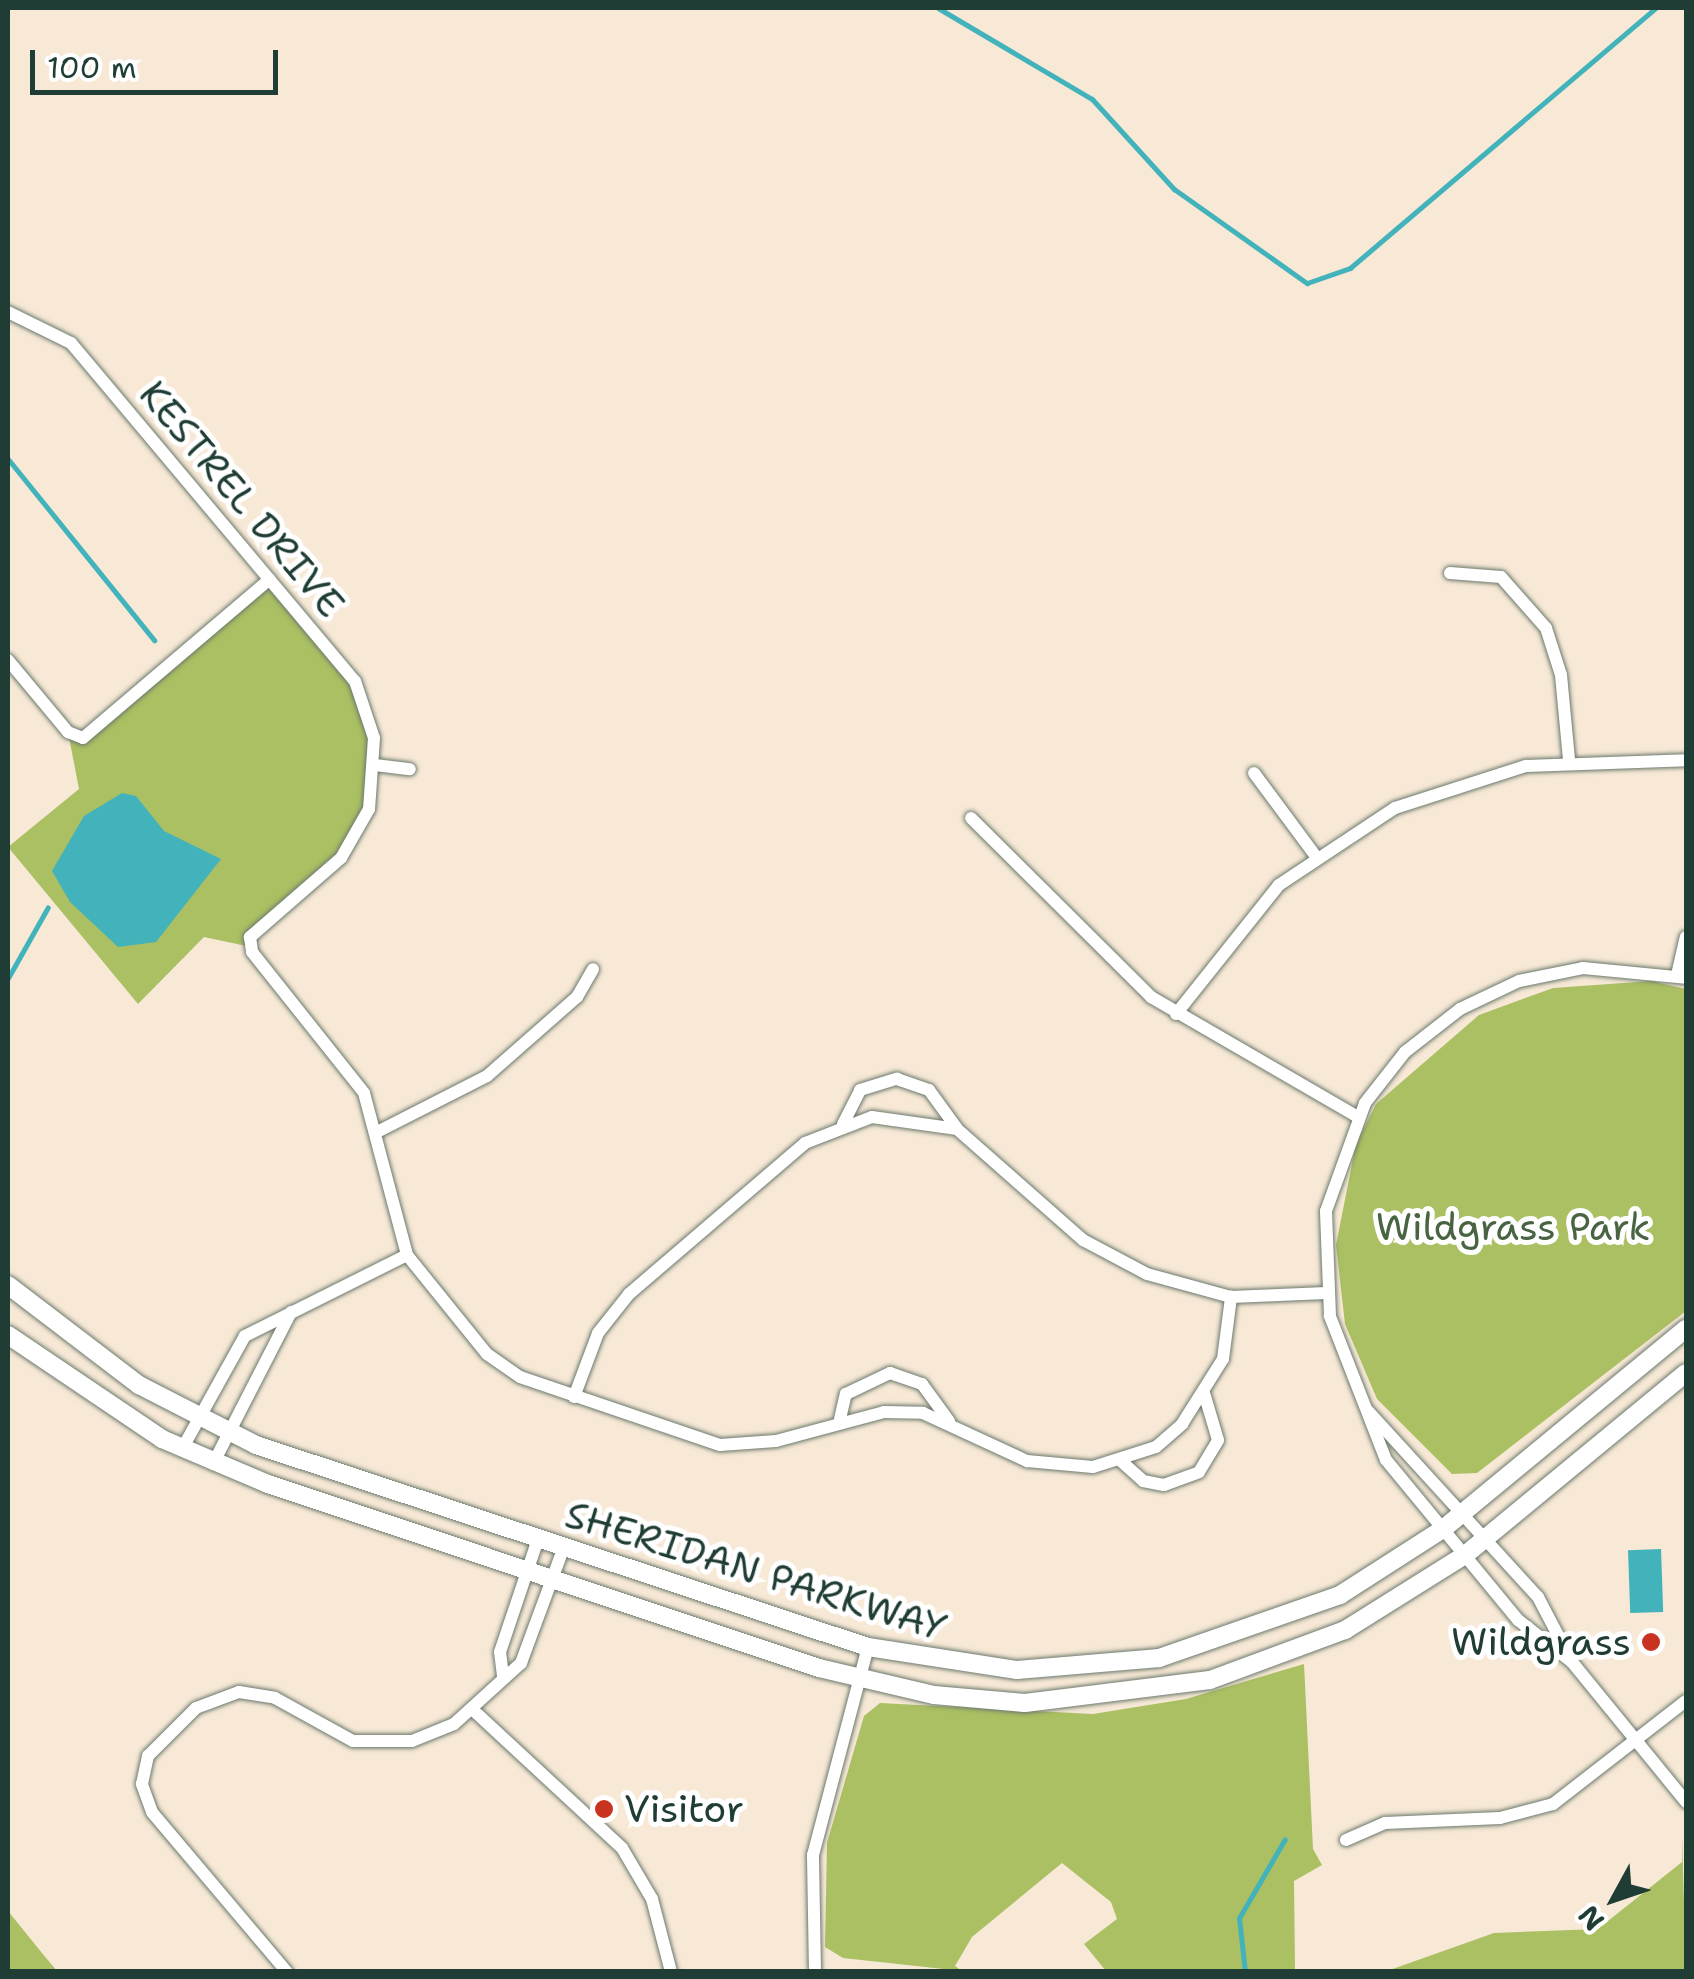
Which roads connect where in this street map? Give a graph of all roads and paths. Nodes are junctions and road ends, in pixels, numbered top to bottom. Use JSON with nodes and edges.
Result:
{"nodes":[{"id":1,"x":8,"y":312,"type":"edge"},
{"id":2,"x":1450,"y":573,"type":"dead end"},
{"id":3,"x":270,"y":579,"type":"junction"},
{"id":4,"x":8,"y":660,"type":"edge"},
{"id":5,"x":1569,"y":760,"type":"junction"},
{"id":6,"x":1686,"y":760,"type":"edge"},
{"id":7,"x":375,"y":765,"type":"junction"},
{"id":8,"x":410,"y":768,"type":"dead end"},
{"id":9,"x":1254,"y":773,"type":"dead end"},
{"id":10,"x":971,"y":818,"type":"dead end"},
{"id":11,"x":1315,"y":856,"type":"junction"},
{"id":12,"x":1686,"y":937,"type":"edge"},
{"id":13,"x":593,"y":969,"type":"dead end"},
{"id":14,"x":1682,"y":976,"type":"edge"},
{"id":15,"x":1176,"y":1014,"type":"junction"},
{"id":16,"x":1358,"y":1117,"type":"junction"},
{"id":17,"x":843,"y":1124,"type":"junction"},
{"id":18,"x":957,"y":1129,"type":"junction"},
{"id":19,"x":378,"y":1130,"type":"junction"},
{"id":20,"x":407,"y":1256,"type":"junction"},
{"id":21,"x":8,"y":1285,"type":"edge"},
{"id":22,"x":1326,"y":1293,"type":"junction"},
{"id":23,"x":1231,"y":1297,"type":"junction"},
{"id":24,"x":291,"y":1312,"type":"junction"},
{"id":25,"x":1686,"y":1329,"type":"edge"},
{"id":26,"x":8,"y":1335,"type":"edge"},
{"id":27,"x":1686,"y":1373,"type":"edge"},
{"id":28,"x":1204,"y":1393,"type":"junction"},
{"id":29,"x":574,"y":1397,"type":"junction"},
{"id":30,"x":1368,"y":1411,"type":"junction"},
{"id":31,"x":197,"y":1418,"type":"junction"},
{"id":32,"x":840,"y":1419,"type":"junction"},
{"id":33,"x":949,"y":1421,"type":"junction"},
{"id":34,"x":226,"y":1432,"type":"junction"},
{"id":35,"x":182,"y":1449,"type":"junction"},
{"id":36,"x":1120,"y":1460,"type":"junction"},
{"id":37,"x":213,"y":1464,"type":"junction"},
{"id":38,"x":1464,"y":1513,"type":"junction"},
{"id":39,"x":1443,"y":1529,"type":"junction"},
{"id":40,"x":1485,"y":1538,"type":"junction"},
{"id":41,"x":538,"y":1539,"type":"junction"},
{"id":42,"x":564,"y":1547,"type":"junction"},
{"id":43,"x":1465,"y":1555,"type":"junction"},
{"id":44,"x":527,"y":1572,"type":"junction"},
{"id":45,"x":553,"y":1580,"type":"junction"},
{"id":46,"x":868,"y":1647,"type":"junction"},
{"id":47,"x":1572,"y":1662,"type":"junction"},
{"id":48,"x":503,"y":1676,"type":"junction"},
{"id":49,"x":859,"y":1678,"type":"junction"},
{"id":50,"x":1686,"y":1700,"type":"edge"},
{"id":51,"x":473,"y":1710,"type":"junction"},
{"id":52,"x":1637,"y":1740,"type":"junction"},
{"id":53,"x":1686,"y":1802,"type":"edge"},
{"id":54,"x":1346,"y":1840,"type":"dead end"},
{"id":55,"x":287,"y":1972,"type":"edge"},
{"id":56,"x":671,"y":1972,"type":"edge"},
{"id":57,"x":815,"y":1972,"type":"edge"}],
"edges":[{"from":1,"to":3,"type":"street","name":"KESTREL DRIVE"},
{"from":2,"to":5,"type":"street"},
{"from":3,"to":4,"type":"street"},
{"from":3,"to":7,"type":"street","name":"KESTREL DRIVE"},
{"from":5,"to":6,"type":"street"},
{"from":5,"to":11,"type":"street"},
{"from":7,"to":8,"type":"street"},
{"from":7,"to":19,"type":"street","name":"KESTREL DRIVE"},
{"from":9,"to":11,"type":"street"},
{"from":10,"to":15,"type":"street"},
{"from":11,"to":15,"type":"street"},
{"from":12,"to":14,"type":"street"},
{"from":13,"to":19,"type":"street"},
{"from":14,"to":16,"type":"street"},
{"from":15,"to":16,"type":"street"},
{"from":16,"to":22,"type":"street"},
{"from":17,"to":18,"type":"street"},
{"from":17,"to":18,"type":"street"},
{"from":17,"to":29,"type":"street"},
{"from":18,"to":23,"type":"street"},
{"from":19,"to":20,"type":"street","name":"KESTREL DRIVE"},
{"from":20,"to":24,"type":"street"},
{"from":20,"to":29,"type":"street"},
{"from":21,"to":31,"type":"main road","name":"SHERIDAN PARKWAY"},
{"from":22,"to":23,"type":"street"},
{"from":22,"to":30,"type":"street"},
{"from":23,"to":28,"type":"street"},
{"from":24,"to":31,"type":"street"},
{"from":24,"to":34,"type":"street"},
{"from":25,"to":38,"type":"main road","name":"SHERIDAN PARKWAY"},
{"from":26,"to":35,"type":"main road","name":"SHERIDAN PARKWAY"},
{"from":27,"to":40,"type":"main road","name":"SHERIDAN PARKWAY"},
{"from":28,"to":36,"type":"street"},
{"from":28,"to":36,"type":"street"},
{"from":29,"to":32,"type":"street"},
{"from":30,"to":38,"type":"street"},
{"from":30,"to":39,"type":"street"},
{"from":31,"to":34,"type":"main road","name":"SHERIDAN PARKWAY"},
{"from":31,"to":35,"type":"street"},
{"from":32,"to":33,"type":"street"},
{"from":32,"to":33,"type":"street"},
{"from":33,"to":36,"type":"street"},
{"from":34,"to":37,"type":"street"},
{"from":34,"to":41,"type":"main road","name":"SHERIDAN PARKWAY"},
{"from":35,"to":37,"type":"main road","name":"SHERIDAN PARKWAY"},
{"from":37,"to":44,"type":"main road","name":"SHERIDAN PARKWAY"},
{"from":38,"to":39,"type":"main road","name":"SHERIDAN PARKWAY"},
{"from":38,"to":40,"type":"street"},
{"from":39,"to":43,"type":"street"},
{"from":39,"to":46,"type":"main road","name":"SHERIDAN PARKWAY"},
{"from":40,"to":43,"type":"main road","name":"SHERIDAN PARKWAY"},
{"from":40,"to":47,"type":"street"},
{"from":41,"to":42,"type":"main road","name":"SHERIDAN PARKWAY"},
{"from":41,"to":44,"type":"street"},
{"from":42,"to":45,"type":"street"},
{"from":42,"to":46,"type":"main road","name":"SHERIDAN PARKWAY"},
{"from":43,"to":47,"type":"street"},
{"from":43,"to":49,"type":"main road","name":"SHERIDAN PARKWAY"},
{"from":44,"to":45,"type":"main road","name":"SHERIDAN PARKWAY"},
{"from":44,"to":48,"type":"street"},
{"from":45,"to":48,"type":"street"},
{"from":45,"to":49,"type":"main road","name":"SHERIDAN PARKWAY"},
{"from":46,"to":49,"type":"street"},
{"from":47,"to":52,"type":"street"},
{"from":48,"to":51,"type":"street"},
{"from":49,"to":57,"type":"street"},
{"from":50,"to":52,"type":"street"},
{"from":51,"to":55,"type":"street"},
{"from":51,"to":56,"type":"street"},
{"from":52,"to":53,"type":"street"},
{"from":52,"to":54,"type":"street"}]}
